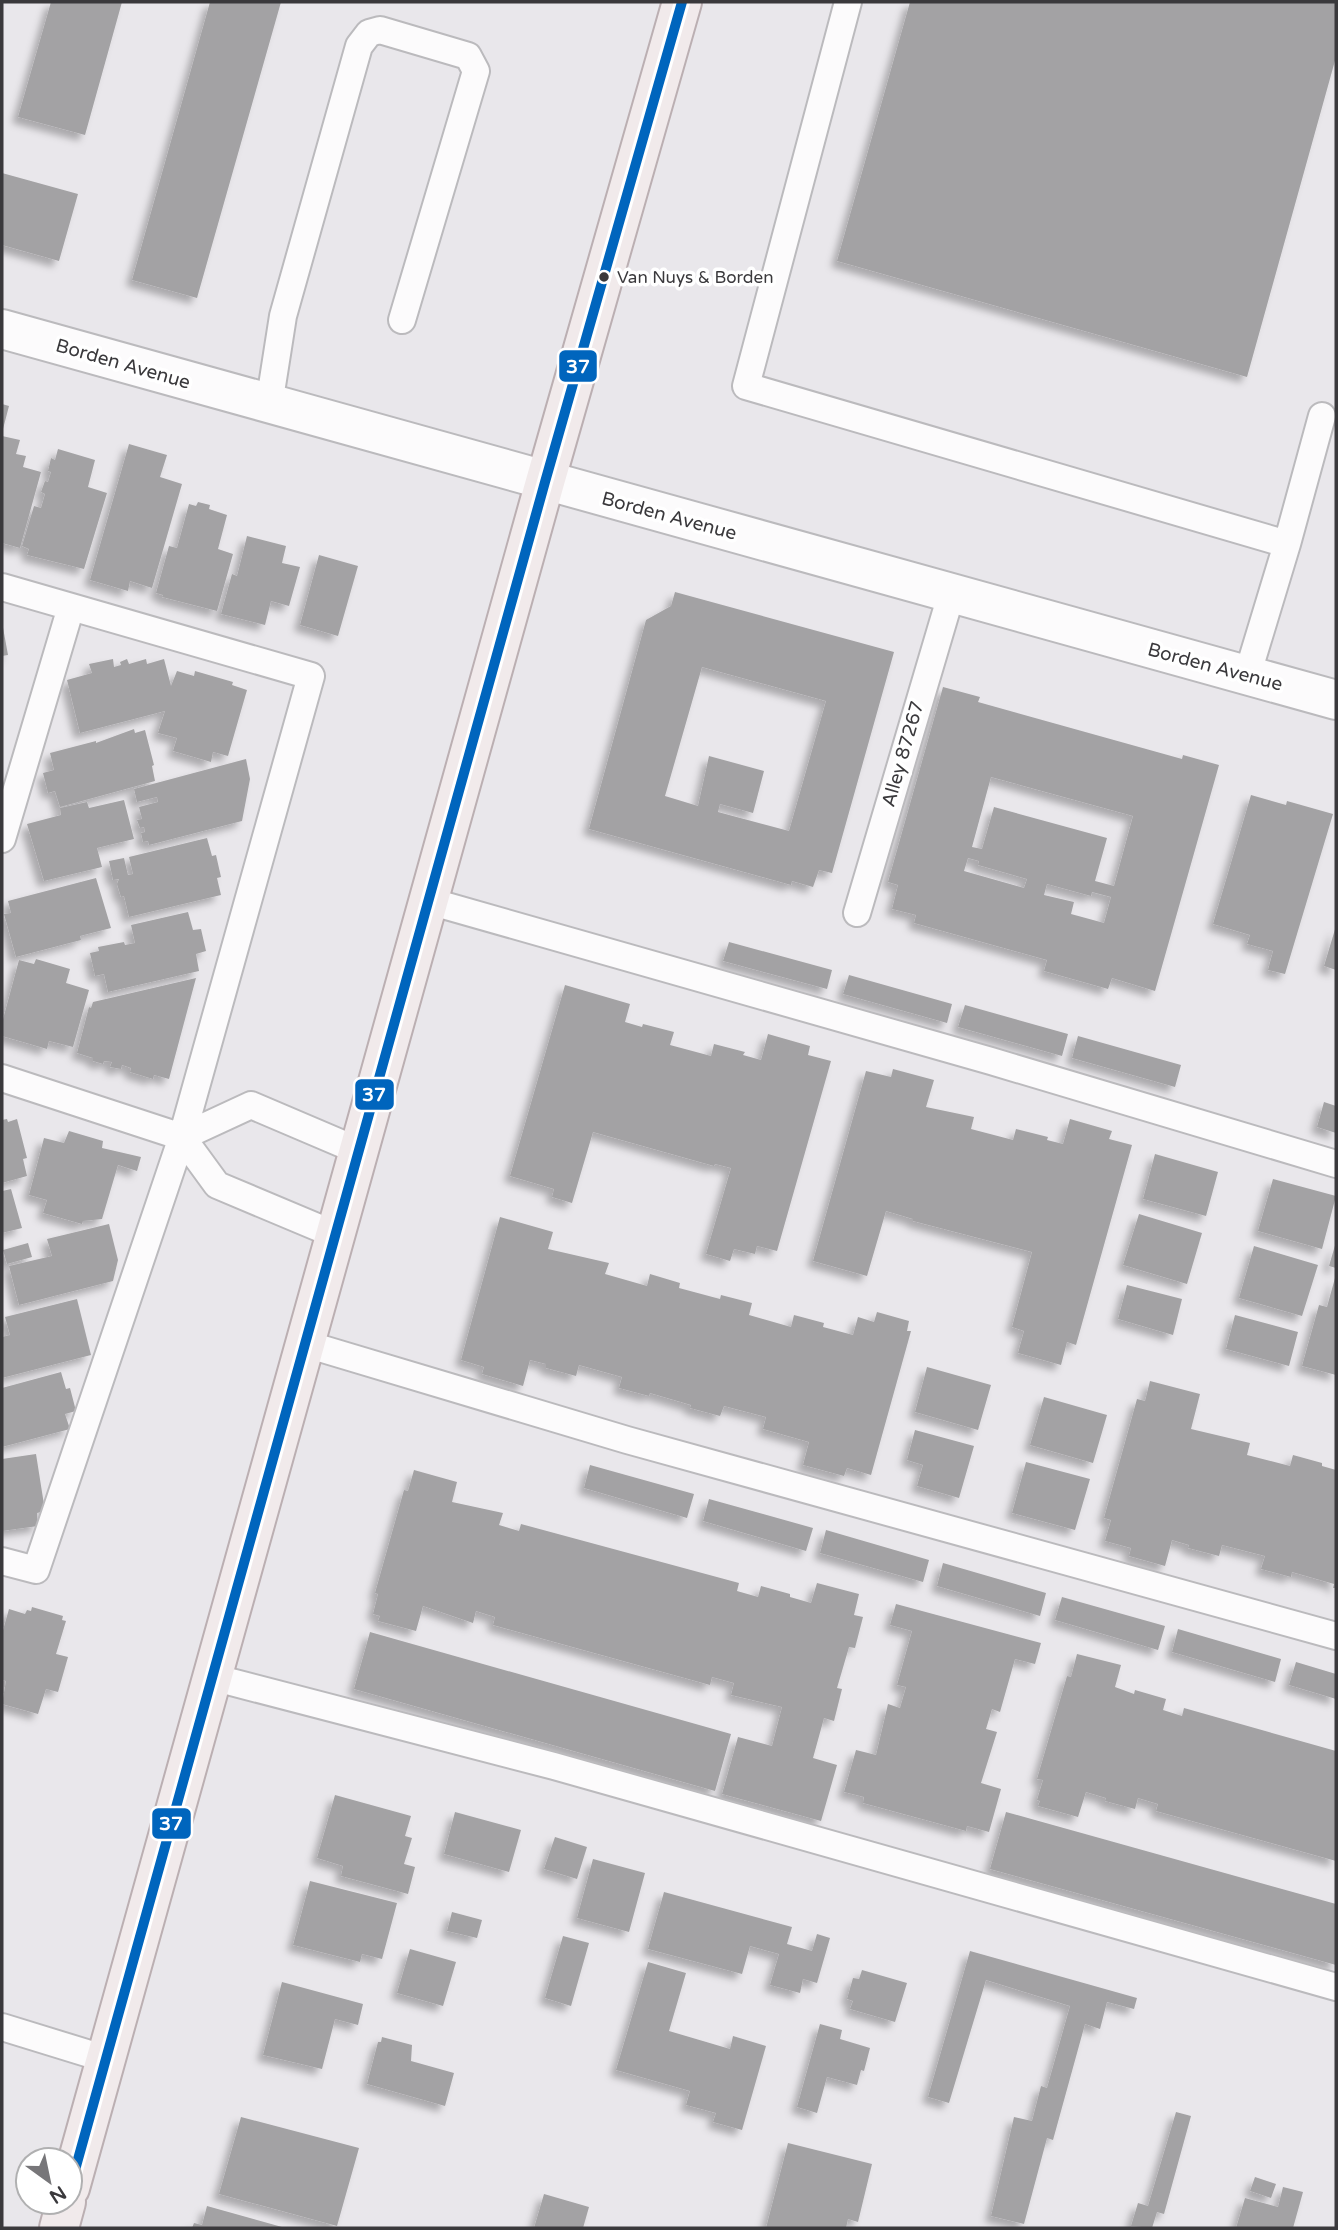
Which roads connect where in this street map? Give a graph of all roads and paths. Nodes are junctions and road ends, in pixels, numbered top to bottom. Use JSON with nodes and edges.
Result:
{"nodes":[{"id":1,"x":682,"y":2,"type":"edge"},
{"id":2,"x":848,"y":2,"type":"edge"},
{"id":3,"x":402,"y":320,"type":"dead end"},
{"id":4,"x":2,"y":330,"type":"edge"},
{"id":5,"x":269,"y":405,"type":"junction"},
{"id":6,"x":1322,"y":416,"type":"dead end"},
{"id":7,"x":545,"y":482,"type":"junction"},
{"id":8,"x":1287,"y":544,"type":"junction"},
{"id":9,"x":2,"y":587,"type":"edge"},
{"id":10,"x":951,"y":595,"type":"junction"},
{"id":11,"x":71,"y":607,"type":"junction"},
{"id":12,"x":1247,"y":676,"type":"junction"},
{"id":13,"x":1336,"y":700,"type":"edge"},
{"id":14,"x":2,"y":839,"type":"edge"},
{"id":15,"x":429,"y":901,"type":"junction"},
{"id":16,"x":857,"y":914,"type":"dead end"},
{"id":17,"x":2,"y":1078,"type":"edge"},
{"id":18,"x":182,"y":1136,"type":"junction"},
{"id":19,"x":359,"y":1151,"type":"junction"},
{"id":20,"x":1336,"y":1164,"type":"edge"},
{"id":21,"x":336,"y":1235,"type":"junction"},
{"id":22,"x":306,"y":1344,"type":"junction"},
{"id":23,"x":2,"y":1561,"type":"edge"},
{"id":24,"x":1336,"y":1636,"type":"edge"},
{"id":25,"x":212,"y":1677,"type":"junction"},
{"id":26,"x":1336,"y":1987,"type":"edge"},
{"id":27,"x":2,"y":2027,"type":"edge"},
{"id":28,"x":106,"y":2059,"type":"junction"},
{"id":29,"x":82,"y":2146,"type":"edge"}],
"edges":[{"from":1,"to":7,"type":"main road"},
{"from":2,"to":8,"type":"lane"},
{"from":3,"to":5,"type":"lane"},
{"from":4,"to":5,"type":"street","name":"Borden Avenue"},
{"from":5,"to":7,"type":"street","name":"Borden Avenue"},
{"from":6,"to":8,"type":"lane"},
{"from":7,"to":10,"type":"street","name":"Borden Avenue"},
{"from":7,"to":15,"type":"main road"},
{"from":8,"to":12,"type":"lane"},
{"from":9,"to":11,"type":"lane"},
{"from":10,"to":12,"type":"street","name":"Borden Avenue"},
{"from":10,"to":16,"type":"lane","name":"Alley 87267"},
{"from":11,"to":14,"type":"lane"},
{"from":11,"to":18,"type":"lane"},
{"from":12,"to":13,"type":"street","name":"Borden Avenue"},
{"from":15,"to":19,"type":"main road"},
{"from":15,"to":20,"type":"lane"},
{"from":17,"to":18,"type":"lane"},
{"from":18,"to":19,"type":"lane"},
{"from":18,"to":21,"type":"lane"},
{"from":18,"to":23,"type":"lane"},
{"from":19,"to":21,"type":"main road"},
{"from":21,"to":22,"type":"main road"},
{"from":22,"to":24,"type":"lane"},
{"from":22,"to":25,"type":"main road"},
{"from":25,"to":26,"type":"lane"},
{"from":25,"to":28,"type":"main road"},
{"from":27,"to":28,"type":"lane"},
{"from":28,"to":29,"type":"main road"}]}
